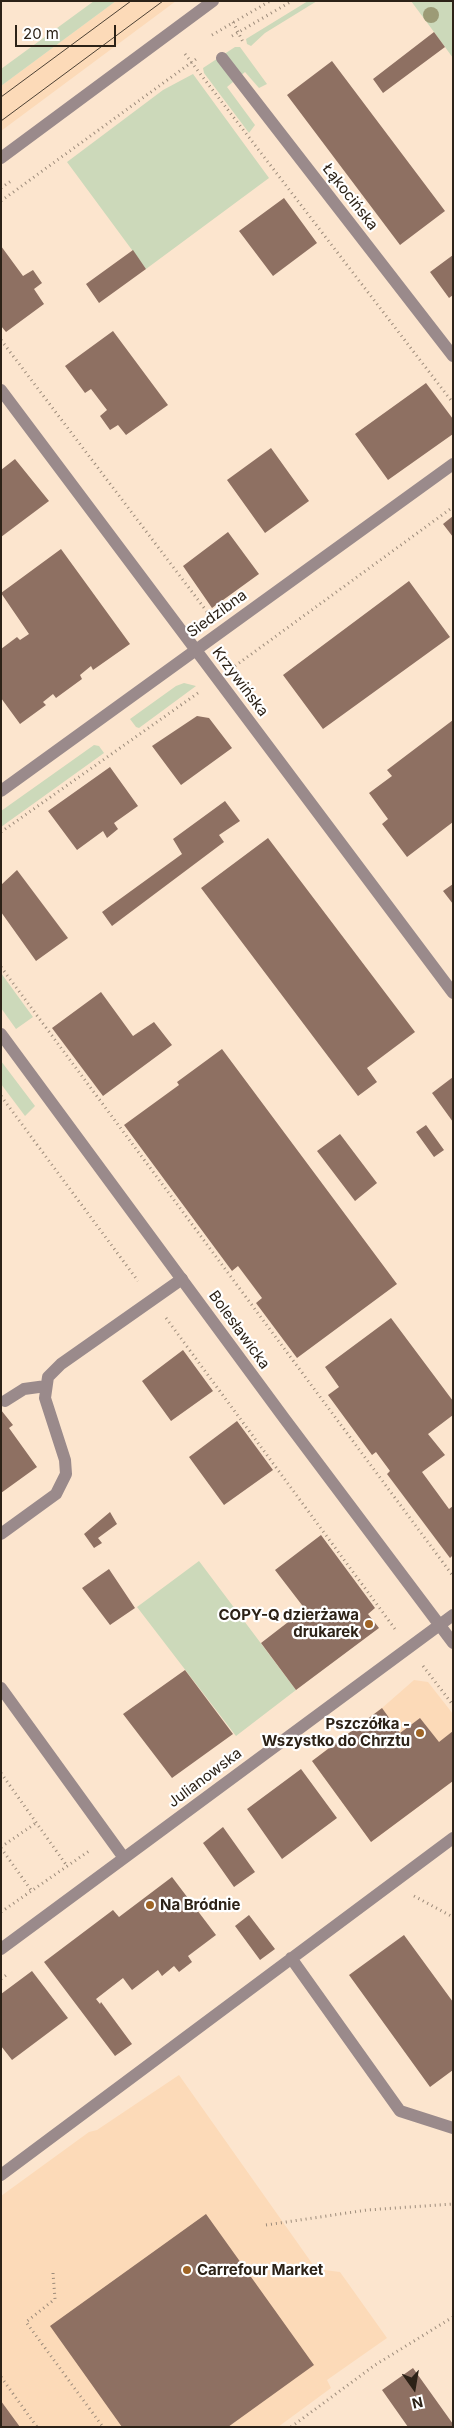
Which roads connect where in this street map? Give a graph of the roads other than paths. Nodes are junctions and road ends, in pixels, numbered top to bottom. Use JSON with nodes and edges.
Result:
{"nodes":[{"id":1,"x":213,"y":1,"type":"edge"},
{"id":2,"x":222,"y":58,"type":"dead end"},
{"id":3,"x":1,"y":158,"type":"edge"},
{"id":4,"x":453,"y":356,"type":"edge"},
{"id":5,"x":1,"y":390,"type":"edge"},
{"id":6,"x":453,"y":464,"type":"edge"},
{"id":7,"x":195,"y":650,"type":"junction"},
{"id":8,"x":1,"y":791,"type":"edge"},
{"id":9,"x":453,"y":993,"type":"edge"},
{"id":10,"x":1,"y":1034,"type":"edge"},
{"id":11,"x":182,"y":1279,"type":"junction"},
{"id":12,"x":46,"y":1386,"type":"junction"},
{"id":13,"x":5,"y":1401,"type":"dead end"},
{"id":14,"x":1,"y":1534,"type":"edge"},
{"id":15,"x":453,"y":1615,"type":"edge"},
{"id":16,"x":440,"y":1625,"type":"junction"},
{"id":17,"x":453,"y":1642,"type":"edge"},
{"id":18,"x":1,"y":1688,"type":"edge"},
{"id":19,"x":453,"y":1838,"type":"edge"},
{"id":20,"x":124,"y":1858,"type":"junction"},
{"id":21,"x":1,"y":1949,"type":"edge"},
{"id":22,"x":291,"y":1958,"type":"junction"},
{"id":23,"x":453,"y":2128,"type":"edge"},
{"id":24,"x":1,"y":2175,"type":"edge"}],
"edges":[{"from":1,"to":3,"type":"street"},
{"from":2,"to":4,"type":"street","name":"Łąkocińska"},
{"from":5,"to":7,"type":"street","name":"Krzywińska"},
{"from":6,"to":7,"type":"street","name":"Siedzibna"},
{"from":7,"to":8,"type":"street","name":"Siedzibna"},
{"from":7,"to":9,"type":"street","name":"Krzywińska"},
{"from":10,"to":11,"type":"street","name":"Bolesławicka"},
{"from":11,"to":12,"type":"street"},
{"from":11,"to":16,"type":"street","name":"Bolesławicka"},
{"from":12,"to":13,"type":"street"},
{"from":12,"to":14,"type":"street"},
{"from":15,"to":16,"type":"street","name":"Julianowska"},
{"from":16,"to":17,"type":"street","name":"Bolesławicka"},
{"from":16,"to":20,"type":"street","name":"Julianowska"},
{"from":18,"to":20,"type":"street"},
{"from":19,"to":22,"type":"street"},
{"from":20,"to":21,"type":"street","name":"Julianowska"},
{"from":22,"to":23,"type":"street"},
{"from":22,"to":24,"type":"street"}]}
